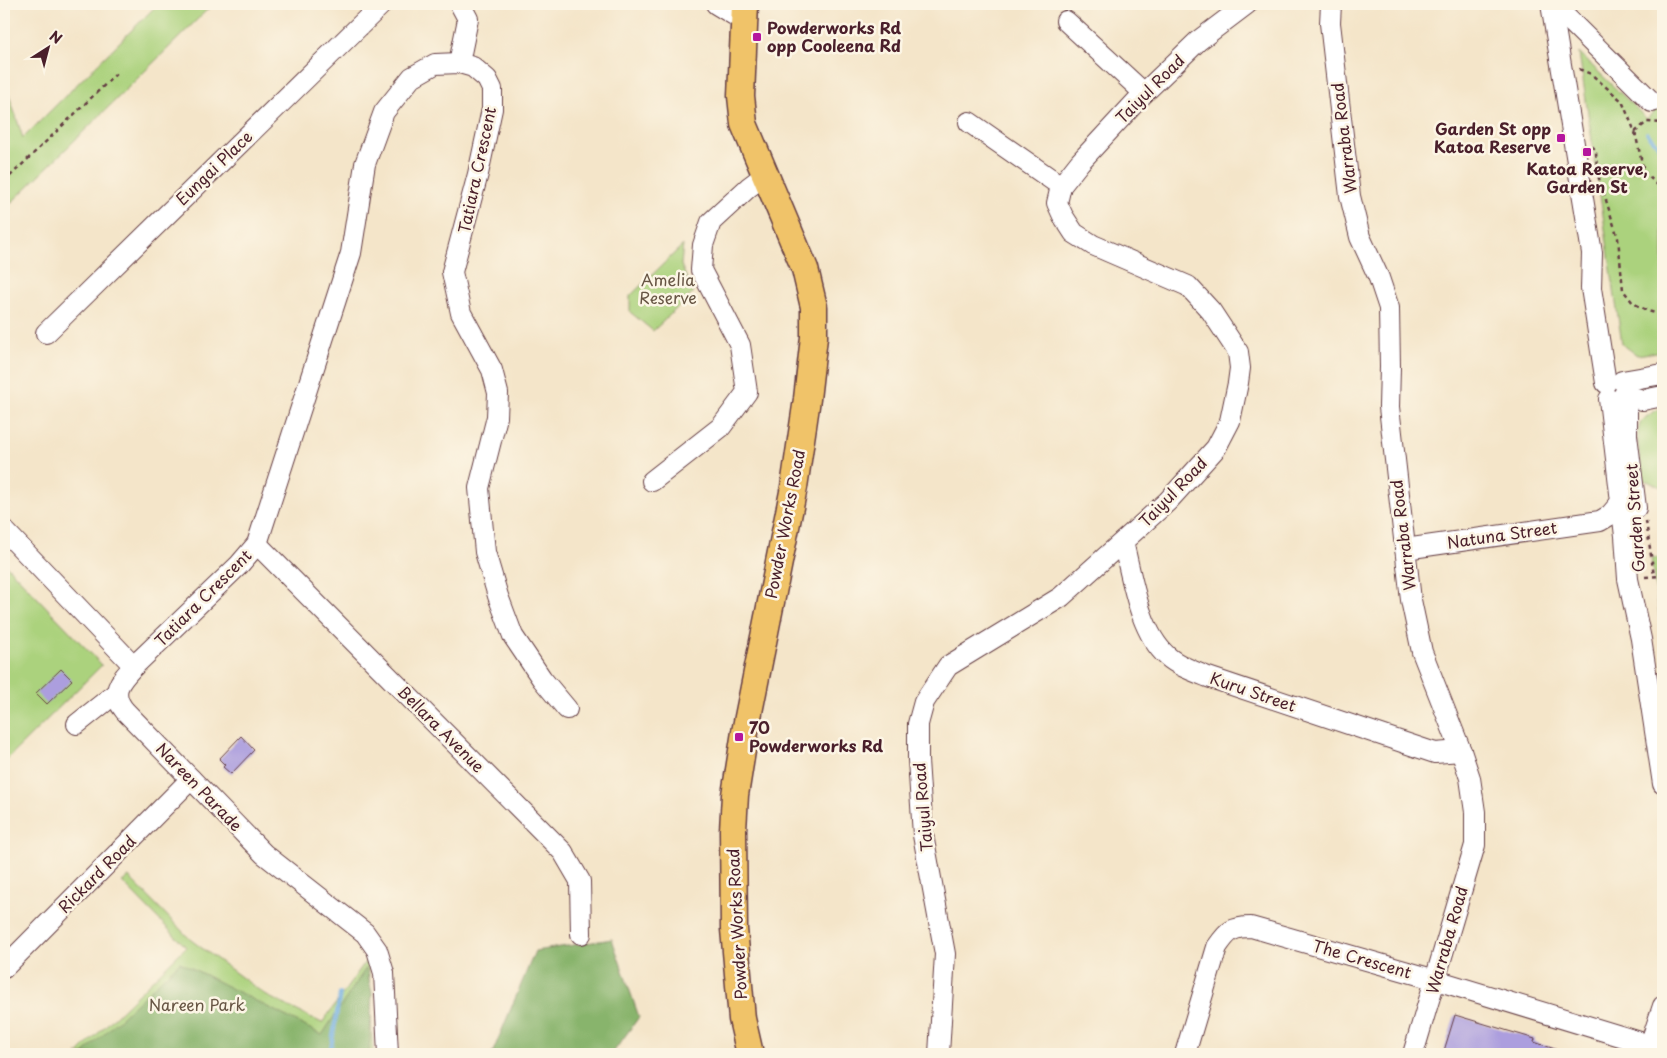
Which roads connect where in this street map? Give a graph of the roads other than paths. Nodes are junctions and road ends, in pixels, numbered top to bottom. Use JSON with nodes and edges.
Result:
{"nodes":[{"id":1,"x":382,"y":4,"type":"edge"},
{"id":2,"x":460,"y":4,"type":"edge"},
{"id":3,"x":716,"y":4,"type":"edge"},
{"id":4,"x":1247,"y":4,"type":"edge"},
{"id":5,"x":1331,"y":4,"type":"edge"},
{"id":6,"x":1552,"y":4,"type":"edge"},
{"id":7,"x":744,"y":12,"type":"edge"},
{"id":8,"x":1066,"y":21,"type":"dead end"},
{"id":9,"x":459,"y":62,"type":"junction"},
{"id":10,"x":1144,"y":93,"type":"junction"},
{"id":11,"x":1652,"y":102,"type":"dead end"},
{"id":12,"x":969,"y":122,"type":"dead end"},
{"id":13,"x":765,"y":175,"type":"junction"},
{"id":14,"x":1060,"y":186,"type":"junction"},
{"id":15,"x":46,"y":333,"type":"dead end"},
{"id":16,"x":1663,"y":374,"type":"edge"},
{"id":17,"x":1621,"y":393,"type":"junction"},
{"id":18,"x":1663,"y":396,"type":"edge"},
{"id":19,"x":652,"y":482,"type":"dead end"},
{"id":20,"x":1621,"y":502,"type":"junction"},
{"id":21,"x":1600,"y":521,"type":"junction"},
{"id":22,"x":4,"y":530,"type":"edge"},
{"id":23,"x":1625,"y":536,"type":"junction"},
{"id":24,"x":1122,"y":542,"type":"junction"},
{"id":25,"x":258,"y":544,"type":"junction"},
{"id":26,"x":1405,"y":549,"type":"junction"},
{"id":27,"x":1641,"y":639,"type":"junction"},
{"id":28,"x":134,"y":666,"type":"junction"},
{"id":29,"x":116,"y":693,"type":"junction"},
{"id":30,"x":567,"y":709,"type":"dead end"},
{"id":31,"x":77,"y":724,"type":"dead end"},
{"id":32,"x":1462,"y":751,"type":"junction"},
{"id":33,"x":191,"y":780,"type":"junction"},
{"id":34,"x":1663,"y":784,"type":"edge"},
{"id":35,"x":581,"y":934,"type":"dead end"},
{"id":36,"x":4,"y":968,"type":"edge"},
{"id":37,"x":1436,"y":980,"type":"junction"},
{"id":38,"x":1663,"y":1006,"type":"edge"},
{"id":39,"x":1649,"y":1050,"type":"edge"},
{"id":40,"x":388,"y":1054,"type":"edge"},
{"id":41,"x":750,"y":1054,"type":"edge"},
{"id":42,"x":939,"y":1054,"type":"edge"},
{"id":43,"x":1185,"y":1054,"type":"edge"},
{"id":44,"x":1412,"y":1054,"type":"edge"}],
"edges":[{"from":1,"to":15,"type":"street","name":"Eungai Place"},
{"from":2,"to":9,"type":"street"},
{"from":3,"to":7,"type":"street"},
{"from":4,"to":10,"type":"street","name":"Taiyul Road"},
{"from":5,"to":26,"type":"street","name":"Warraba Road"},
{"from":6,"to":11,"type":"street"},
{"from":6,"to":17,"type":"street","name":"Garden Street"},
{"from":7,"to":13,"type":"main road","name":"Powder Works Road"},
{"from":8,"to":10,"type":"street"},
{"from":9,"to":25,"type":"street","name":"Tatiara Crescent"},
{"from":9,"to":30,"type":"street","name":"Tatiara Crescent"},
{"from":10,"to":14,"type":"street","name":"Taiyul Road"},
{"from":12,"to":14,"type":"street"},
{"from":13,"to":19,"type":"street"},
{"from":13,"to":41,"type":"main road","name":"Powder Works Road"},
{"from":14,"to":24,"type":"street","name":"Taiyul Road"},
{"from":16,"to":17,"type":"street"},
{"from":17,"to":18,"type":"street"},
{"from":17,"to":20,"type":"street","name":"Garden Street"},
{"from":17,"to":27,"type":"street","name":"Garden Street"},
{"from":20,"to":21,"type":"street"},
{"from":20,"to":23,"type":"street","name":"Garden Street"},
{"from":21,"to":23,"type":"street"},
{"from":21,"to":26,"type":"street","name":"Natuna Street"},
{"from":22,"to":28,"type":"street"},
{"from":23,"to":27,"type":"street","name":"Garden Street"},
{"from":24,"to":32,"type":"street","name":"Kuru Street"},
{"from":24,"to":42,"type":"street","name":"Taiyul Road"},
{"from":25,"to":28,"type":"street","name":"Tatiara Crescent"},
{"from":25,"to":35,"type":"street","name":"Bellara Avenue"},
{"from":26,"to":32,"type":"street","name":"Warraba Road"},
{"from":27,"to":34,"type":"street","name":"Garden Street"},
{"from":28,"to":29,"type":"street"},
{"from":29,"to":31,"type":"street"},
{"from":29,"to":33,"type":"street","name":"Nareen Parade"},
{"from":32,"to":37,"type":"street","name":"Warraba Road"},
{"from":33,"to":36,"type":"street","name":"Rickard Road"},
{"from":33,"to":40,"type":"street","name":"Nareen Parade"},
{"from":37,"to":39,"type":"street","name":"The Crescent"},
{"from":37,"to":43,"type":"street","name":"The Crescent"},
{"from":37,"to":44,"type":"street","name":"Warraba Road"},
{"from":38,"to":39,"type":"street"}]}
